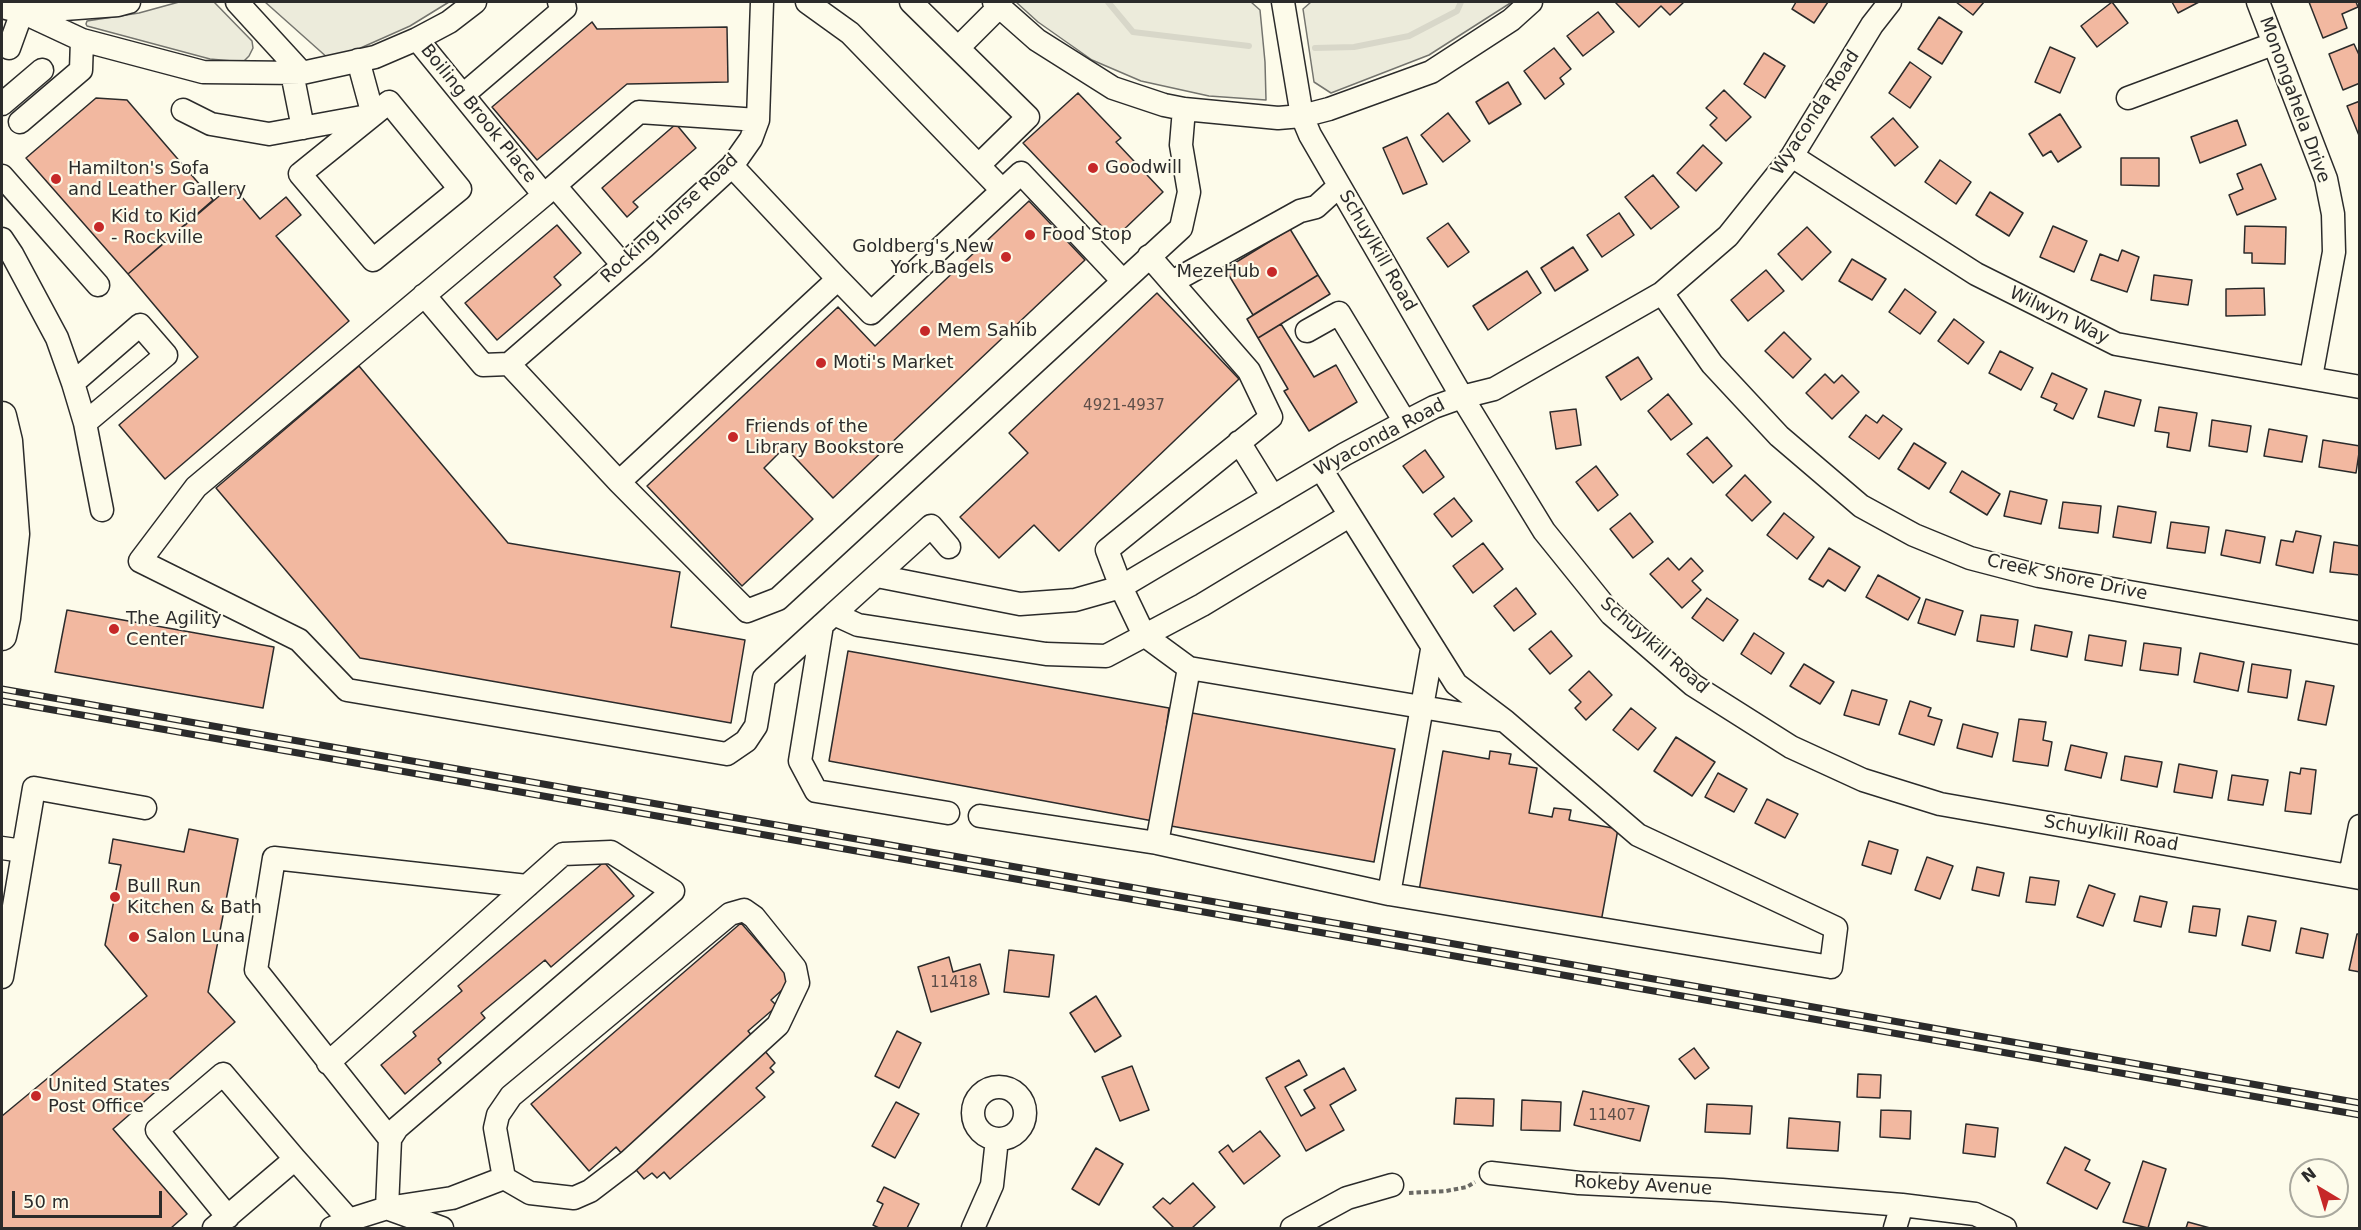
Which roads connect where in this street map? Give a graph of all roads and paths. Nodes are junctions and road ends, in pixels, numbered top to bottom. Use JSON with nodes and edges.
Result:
{"nodes":[{"id":1,"x":129,"y":2,"type":"edge"},
{"id":2,"x":237,"y":2,"type":"edge"},
{"id":3,"x":475,"y":2,"type":"edge"},
{"id":4,"x":559,"y":2,"type":"edge"},
{"id":5,"x":762,"y":2,"type":"edge"},
{"id":6,"x":807,"y":2,"type":"edge"},
{"id":7,"x":911,"y":2,"type":"edge"},
{"id":8,"x":1283,"y":2,"type":"edge"},
{"id":9,"x":1531,"y":2,"type":"edge"},
{"id":10,"x":1890,"y":2,"type":"edge"},
{"id":11,"x":2258,"y":2,"type":"edge"},
{"id":12,"x":997,"y":4,"type":"edge"},
{"id":13,"x":12,"y":9,"type":"edge"},
{"id":14,"x":417,"y":39,"type":"junction"},
{"id":15,"x":82,"y":40,"type":"junction"},
{"id":16,"x":2273,"y":44,"type":"junction"},
{"id":17,"x":9,"y":48,"type":"dead end"},
{"id":18,"x":959,"y":48,"type":"junction"},
{"id":19,"x":358,"y":60,"type":"junction"},
{"id":20,"x":42,"y":70,"type":"dead end"},
{"id":21,"x":297,"y":73,"type":"junction"},
{"id":22,"x":464,"y":95,"type":"junction"},
{"id":23,"x":2128,"y":98,"type":"dead end"},
{"id":24,"x":2,"y":104,"type":"edge"},
{"id":25,"x":1184,"y":109,"type":"junction"},
{"id":26,"x":183,"y":110,"type":"dead end"},
{"id":27,"x":373,"y":115,"type":"junction"},
{"id":28,"x":1302,"y":116,"type":"junction"},
{"id":29,"x":758,"y":120,"type":"junction"},
{"id":30,"x":20,"y":122,"type":"dead end"},
{"id":31,"x":303,"y":128,"type":"junction"},
{"id":32,"x":1792,"y":156,"type":"junction"},
{"id":33,"x":979,"y":165,"type":"junction"},
{"id":34,"x":732,"y":166,"type":"junction"},
{"id":35,"x":2,"y":176,"type":"edge"},
{"id":36,"x":1339,"y":186,"type":"junction"},
{"id":37,"x":550,"y":190,"type":"junction"},
{"id":38,"x":1002,"y":190,"type":"junction"},
{"id":39,"x":2,"y":238,"type":"edge"},
{"id":40,"x":1149,"y":256,"type":"junction"},
{"id":41,"x":623,"y":265,"type":"junction"},
{"id":42,"x":838,"y":279,"type":"junction"},
{"id":43,"x":1122,"y":280,"type":"junction"},
{"id":44,"x":1172,"y":282,"type":"junction"},
{"id":45,"x":98,"y":285,"type":"dead end"},
{"id":46,"x":1662,"y":293,"type":"junction"},
{"id":47,"x":424,"y":295,"type":"junction"},
{"id":48,"x":1307,"y":331,"type":"dead end"},
{"id":49,"x":509,"y":364,"type":"junction"},
{"id":50,"x":2311,"y":377,"type":"junction"},
{"id":51,"x":73,"y":383,"type":"junction"},
{"id":52,"x":2360,"y":387,"type":"edge"},
{"id":53,"x":1462,"y":397,"type":"junction"},
{"id":54,"x":2,"y":416,"type":"edge"},
{"id":55,"x":1405,"y":422,"type":"junction"},
{"id":56,"x":86,"y":423,"type":"junction"},
{"id":57,"x":1239,"y":442,"type":"junction"},
{"id":58,"x":1321,"y":469,"type":"junction"},
{"id":59,"x":6,"y":474,"type":"edge"},
{"id":60,"x":619,"y":482,"type":"junction"},
{"id":61,"x":1273,"y":497,"type":"junction"},
{"id":62,"x":102,"y":510,"type":"dead end"},
{"id":63,"x":1349,"y":516,"type":"junction"},
{"id":64,"x":949,"y":547,"type":"dead end"},
{"id":65,"x":876,"y":576,"type":"junction"},
{"id":66,"x":1121,"y":587,"type":"junction"},
{"id":67,"x":828,"y":620,"type":"junction"},
{"id":68,"x":4,"y":627,"type":"edge"},
{"id":69,"x":2360,"y":633,"type":"edge"},
{"id":70,"x":1144,"y":635,"type":"junction"},
{"id":71,"x":1432,"y":650,"type":"junction"},
{"id":72,"x":1189,"y":668,"type":"junction"},
{"id":73,"x":1423,"y":707,"type":"junction"},
{"id":74,"x":1505,"y":721,"type":"junction"},
{"id":75,"x":145,"y":808,"type":"dead end"},
{"id":76,"x":948,"y":813,"type":"dead end"},
{"id":77,"x":980,"y":816,"type":"dead end"},
{"id":78,"x":2360,"y":826,"type":"edge"},
{"id":79,"x":1157,"y":843,"type":"junction"},
{"id":80,"x":12,"y":850,"type":"edge"},
{"id":81,"x":2355,"y":877,"type":"edge"},
{"id":82,"x":527,"y":885,"type":"junction"},
{"id":83,"x":1389,"y":894,"type":"junction"},
{"id":84,"x":2,"y":977,"type":"edge"},
{"id":85,"x":328,"y":1063,"type":"junction"},
{"id":86,"x":390,"y":1139,"type":"junction"},
{"id":87,"x":997,"y":1139,"type":"dead end"},
{"id":88,"x":295,"y":1160,"type":"junction"},
{"id":89,"x":1491,"y":1173,"type":"joint"},
{"id":90,"x":504,"y":1178,"type":"junction"},
{"id":91,"x":1392,"y":1185,"type":"joint"},
{"id":92,"x":1902,"y":1205,"type":"junction"},
{"id":93,"x":387,"y":1208,"type":"junction"},
{"id":94,"x":221,"y":1223,"type":"edge"},
{"id":95,"x":340,"y":1224,"type":"edge"},
{"id":96,"x":442,"y":1228,"type":"edge"},
{"id":97,"x":973,"y":1228,"type":"edge"},
{"id":98,"x":1292,"y":1228,"type":"edge"},
{"id":99,"x":1895,"y":1228,"type":"edge"},
{"id":100,"x":2005,"y":1228,"type":"edge"}],
"edges":[{"from":1,"to":13,"type":"street"},
{"from":2,"to":21,"type":"street"},
{"from":3,"to":14,"type":"street"},
{"from":4,"to":22,"type":"street"},
{"from":5,"to":29,"type":"street","name":"Rocking Horse Road"},
{"from":6,"to":33,"type":"street"},
{"from":7,"to":18,"type":"street"},
{"from":8,"to":28,"type":"street","name":"Schuylkill Road"},
{"from":9,"to":28,"type":"street"},
{"from":10,"to":32,"type":"street","name":"Wyaconda Road"},
{"from":11,"to":16,"type":"street","name":"Monongahela Drive"},
{"from":12,"to":18,"type":"street"},
{"from":12,"to":25,"type":"street"},
{"from":13,"to":15,"type":"street"},
{"from":13,"to":17,"type":"street"},
{"from":14,"to":19,"type":"street"},
{"from":14,"to":22,"type":"street","name":"Boiling Brook Place"},
{"from":15,"to":21,"type":"street"},
{"from":15,"to":30,"type":"street"},
{"from":16,"to":23,"type":"street"},
{"from":16,"to":50,"type":"street","name":"Monongahela Drive"},
{"from":18,"to":33,"type":"street"},
{"from":19,"to":21,"type":"street"},
{"from":19,"to":27,"type":"street"},
{"from":20,"to":24,"type":"street"},
{"from":21,"to":31,"type":"street"},
{"from":22,"to":37,"type":"street","name":"Boiling Brook Place"},
{"from":25,"to":28,"type":"street"},
{"from":25,"to":40,"type":"street"},
{"from":26,"to":31,"type":"street"},
{"from":27,"to":27,"type":"street"},
{"from":27,"to":31,"type":"street"},
{"from":28,"to":36,"type":"street","name":"Schuylkill Road"},
{"from":29,"to":34,"type":"street","name":"Rocking Horse Road"},
{"from":29,"to":37,"type":"street","name":"Boiling Brook Place"},
{"from":32,"to":46,"type":"street","name":"Wyaconda Road"},
{"from":32,"to":50,"type":"street","name":"Wilwyn Way"},
{"from":33,"to":38,"type":"street"},
{"from":34,"to":41,"type":"street","name":"Rocking Horse Road"},
{"from":34,"to":42,"type":"street"},
{"from":35,"to":45,"type":"street"},
{"from":36,"to":44,"type":"street"},
{"from":36,"to":53,"type":"street","name":"Schuylkill Road"},
{"from":37,"to":41,"type":"street"},
{"from":37,"to":47,"type":"street"},
{"from":38,"to":42,"type":"street"},
{"from":38,"to":43,"type":"street"},
{"from":39,"to":51,"type":"street"},
{"from":40,"to":43,"type":"street"},
{"from":40,"to":44,"type":"street"},
{"from":41,"to":49,"type":"street","name":"Rocking Horse Road"},
{"from":42,"to":60,"type":"street"},
{"from":43,"to":60,"type":"street"},
{"from":44,"to":57,"type":"street"},
{"from":46,"to":53,"type":"street","name":"Wyaconda Road"},
{"from":46,"to":69,"type":"street","name":"Creek Shore Drive"},
{"from":47,"to":49,"type":"street"},
{"from":47,"to":67,"type":"street"},
{"from":48,"to":55,"type":"street"},
{"from":49,"to":60,"type":"street"},
{"from":50,"to":52,"type":"street","name":"Wilwyn Way"},
{"from":51,"to":56,"type":"street"},
{"from":51,"to":56,"type":"street"},
{"from":53,"to":55,"type":"street","name":"Wyaconda Road"},
{"from":53,"to":81,"type":"street","name":"Schuylkill Road"},
{"from":54,"to":59,"type":"main road"},
{"from":55,"to":58,"type":"street","name":"Wyaconda Road"},
{"from":56,"to":62,"type":"street"},
{"from":57,"to":61,"type":"street"},
{"from":57,"to":66,"type":"street"},
{"from":58,"to":61,"type":"street","name":"Wyaconda Road"},
{"from":58,"to":63,"type":"street"},
{"from":59,"to":68,"type":"main road"},
{"from":61,"to":66,"type":"street","name":"Wyaconda Road"},
{"from":63,"to":70,"type":"street"},
{"from":63,"to":71,"type":"street"},
{"from":64,"to":65,"type":"street"},
{"from":65,"to":66,"type":"street","name":"Wyaconda Road"},
{"from":65,"to":67,"type":"street"},
{"from":66,"to":70,"type":"street"},
{"from":67,"to":70,"type":"street"},
{"from":67,"to":76,"type":"street"},
{"from":70,"to":72,"type":"street"},
{"from":71,"to":73,"type":"street"},
{"from":71,"to":74,"type":"street"},
{"from":72,"to":73,"type":"street"},
{"from":72,"to":79,"type":"street"},
{"from":73,"to":74,"type":"street"},
{"from":73,"to":83,"type":"street"},
{"from":74,"to":83,"type":"street"},
{"from":75,"to":80,"type":"street"},
{"from":77,"to":79,"type":"street"},
{"from":78,"to":81,"type":"street"},
{"from":79,"to":83,"type":"street"},
{"from":80,"to":84,"type":"street"},
{"from":82,"to":85,"type":"street"},
{"from":82,"to":85,"type":"street"},
{"from":82,"to":86,"type":"street"},
{"from":85,"to":86,"type":"street"},
{"from":86,"to":93,"type":"street"},
{"from":87,"to":97,"type":"street"},
{"from":88,"to":94,"type":"street"},
{"from":88,"to":94,"type":"street"},
{"from":88,"to":95,"type":"street"},
{"from":89,"to":91,"type":"path"},
{"from":89,"to":92,"type":"street","name":"Rokeby Avenue"},
{"from":90,"to":90,"type":"street"},
{"from":90,"to":93,"type":"street"},
{"from":91,"to":98,"type":"street"},
{"from":92,"to":99,"type":"street"},
{"from":92,"to":100,"type":"street","name":"Rokeby Avenue"},
{"from":93,"to":95,"type":"street"},
{"from":93,"to":96,"type":"street"}]}
